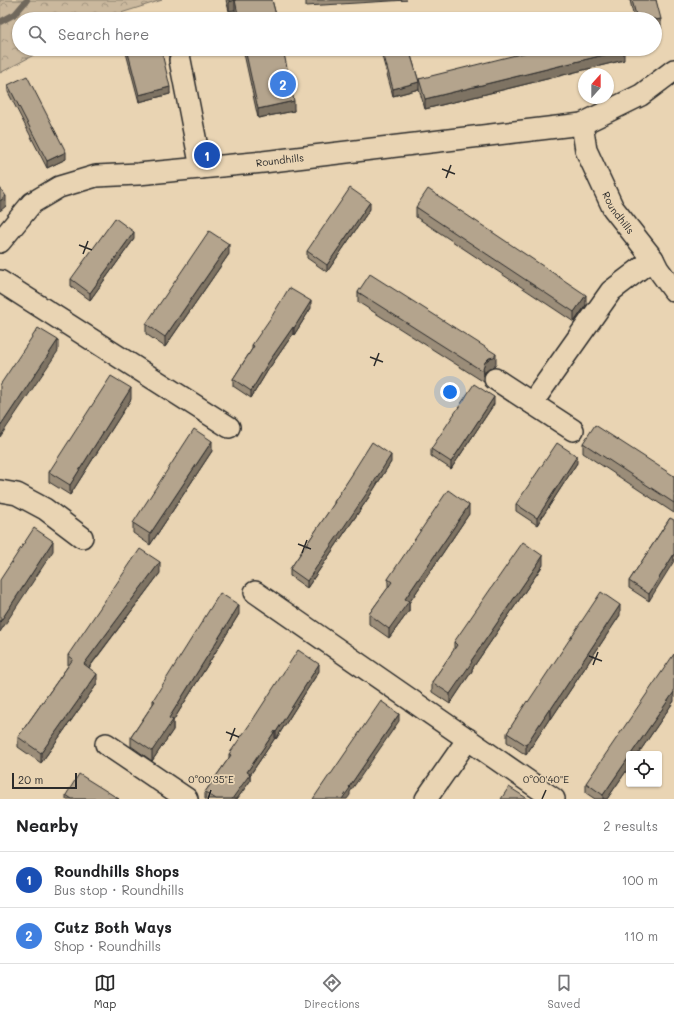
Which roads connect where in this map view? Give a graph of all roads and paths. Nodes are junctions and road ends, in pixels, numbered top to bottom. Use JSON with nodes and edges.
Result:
{"nodes":[{"id":1,"x":180,"y":60,"type":"dead end"},
{"id":2,"x":674,"y":70,"type":"edge"},
{"id":3,"x":582,"y":124,"type":"junction"},
{"id":4,"x":201,"y":168,"type":"junction"},
{"id":5,"x":0,"y":242,"type":"edge"},
{"id":6,"x":653,"y":259,"type":"junction"},
{"id":7,"x":0,"y":281,"type":"edge"},
{"id":8,"x":674,"y":291,"type":"edge"},
{"id":9,"x":495,"y":379,"type":"dead end"},
{"id":10,"x":532,"y":403,"type":"junction"},
{"id":11,"x":229,"y":427,"type":"dead end"},
{"id":12,"x":573,"y":430,"type":"dead end"},
{"id":13,"x":0,"y":492,"type":"edge"},
{"id":14,"x":82,"y":537,"type":"dead end"},
{"id":15,"x":255,"y":592,"type":"dead end"},
{"id":16,"x":468,"y":739,"type":"junction"},
{"id":17,"x":106,"y":744,"type":"dead end"},
{"id":18,"x":187,"y":799,"type":"edge"},
{"id":19,"x":426,"y":799,"type":"edge"},
{"id":20,"x":554,"y":799,"type":"edge"}],
"edges":[{"from":1,"to":4,"type":"street"},
{"from":2,"to":3,"type":"street","name":"Roundhills"},
{"from":3,"to":4,"type":"street","name":"Roundhills"},
{"from":3,"to":6,"type":"street","name":"Roundhills"},
{"from":4,"to":5,"type":"street","name":"Roundhills"},
{"from":6,"to":8,"type":"street","name":"Roundhills"},
{"from":6,"to":10,"type":"street"},
{"from":7,"to":11,"type":"street"},
{"from":9,"to":10,"type":"street"},
{"from":10,"to":12,"type":"street"},
{"from":13,"to":14,"type":"street"},
{"from":15,"to":16,"type":"street"},
{"from":16,"to":19,"type":"street"},
{"from":16,"to":20,"type":"street"},
{"from":17,"to":18,"type":"street"}]}
